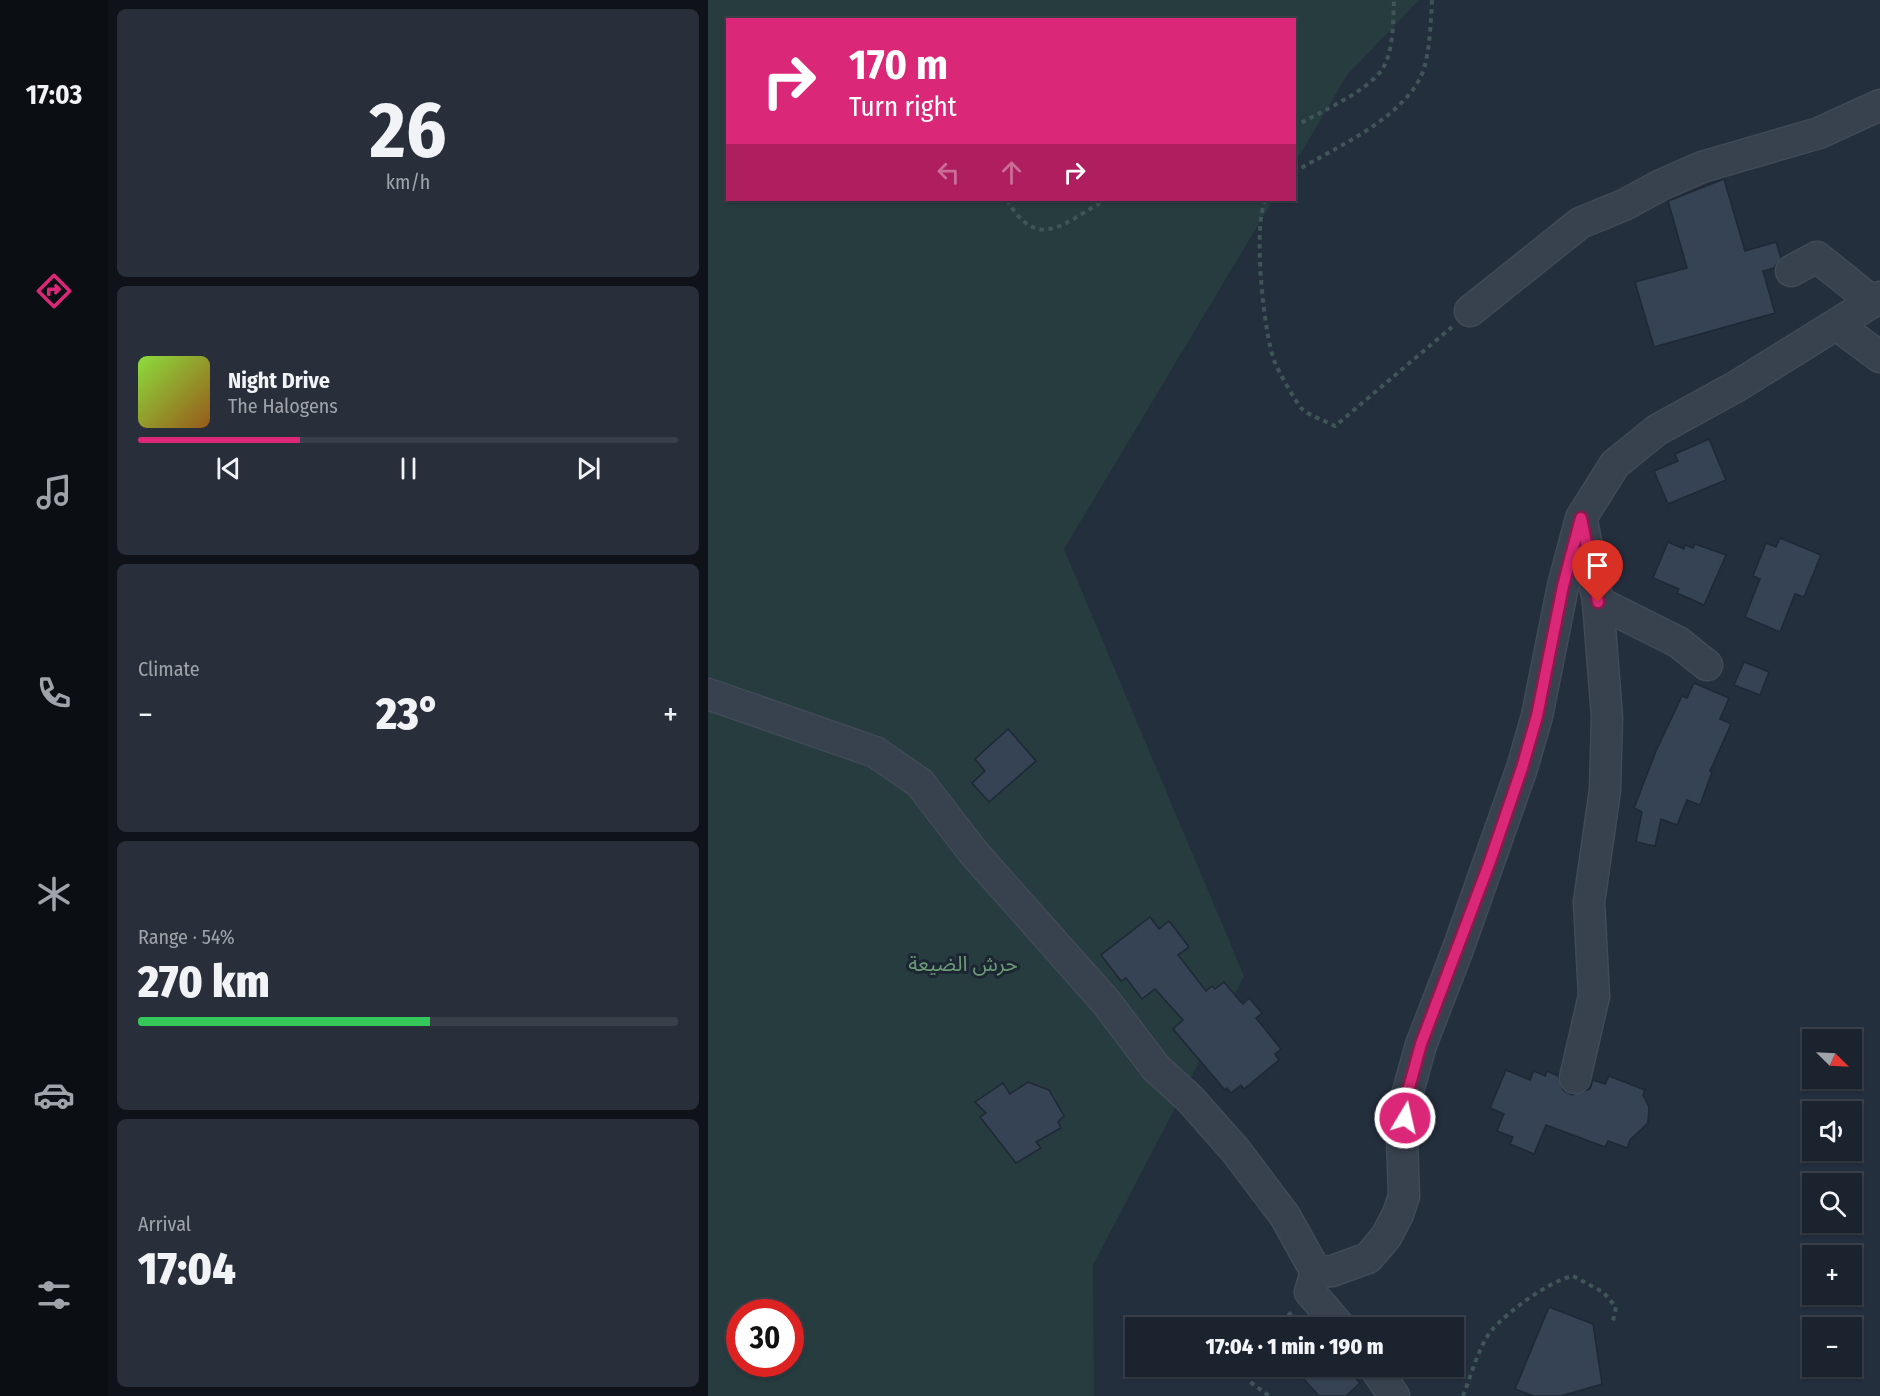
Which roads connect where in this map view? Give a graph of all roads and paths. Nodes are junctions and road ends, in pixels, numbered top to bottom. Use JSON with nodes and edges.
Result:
{"nodes":[{"id":1,"x":1394,"y":0,"type":"edge"},
{"id":2,"x":1431,"y":0,"type":"edge"},
{"id":3,"x":1880,"y":105,"type":"edge"},
{"id":4,"x":1296,"y":126,"type":"edge"},
{"id":5,"x":1296,"y":171,"type":"edge"},
{"id":6,"x":1008,"y":201,"type":"edge"},
{"id":7,"x":1105,"y":201,"type":"edge"},
{"id":8,"x":1265,"y":201,"type":"edge"},
{"id":9,"x":1791,"y":271,"type":"dead end"},
{"id":10,"x":1877,"y":299,"type":"edge"},
{"id":11,"x":1470,"y":311,"type":"joint"},
{"id":12,"x":1837,"y":325,"type":"junction"},
{"id":13,"x":1880,"y":357,"type":"edge"},
{"id":14,"x":1581,"y":518,"type":"junction"},
{"id":15,"x":1598,"y":602,"type":"junction"},
{"id":16,"x":1707,"y":665,"type":"dead end"},
{"id":17,"x":708,"y":694,"type":"edge"},
{"id":18,"x":1575,"y":1078,"type":"dead end"},
{"id":19,"x":1316,"y":1272,"type":"junction"},
{"id":20,"x":1332,"y":1317,"type":"edge"},
{"id":21,"x":1613,"y":1321,"type":"dead end"},
{"id":22,"x":1247,"y":1377,"type":"edge"},
{"id":23,"x":1381,"y":1377,"type":"edge"},
{"id":24,"x":1269,"y":1396,"type":"edge"},
{"id":25,"x":1394,"y":1396,"type":"edge"},
{"id":26,"x":1463,"y":1396,"type":"edge"}],
"edges":[{"from":1,"to":4,"type":"path"},
{"from":2,"to":5,"type":"path"},
{"from":3,"to":11,"type":"street"},
{"from":6,"to":7,"type":"path"},
{"from":8,"to":11,"type":"path"},
{"from":9,"to":10,"type":"street"},
{"from":10,"to":12,"type":"street"},
{"from":12,"to":13,"type":"street"},
{"from":12,"to":14,"type":"street"},
{"from":14,"to":15,"type":"street"},
{"from":14,"to":19,"type":"street"},
{"from":15,"to":16,"type":"street"},
{"from":15,"to":18,"type":"street"},
{"from":17,"to":19,"type":"street"},
{"from":19,"to":20,"type":"street"},
{"from":21,"to":26,"type":"path"},
{"from":22,"to":24,"type":"path"},
{"from":23,"to":25,"type":"street"}]}
